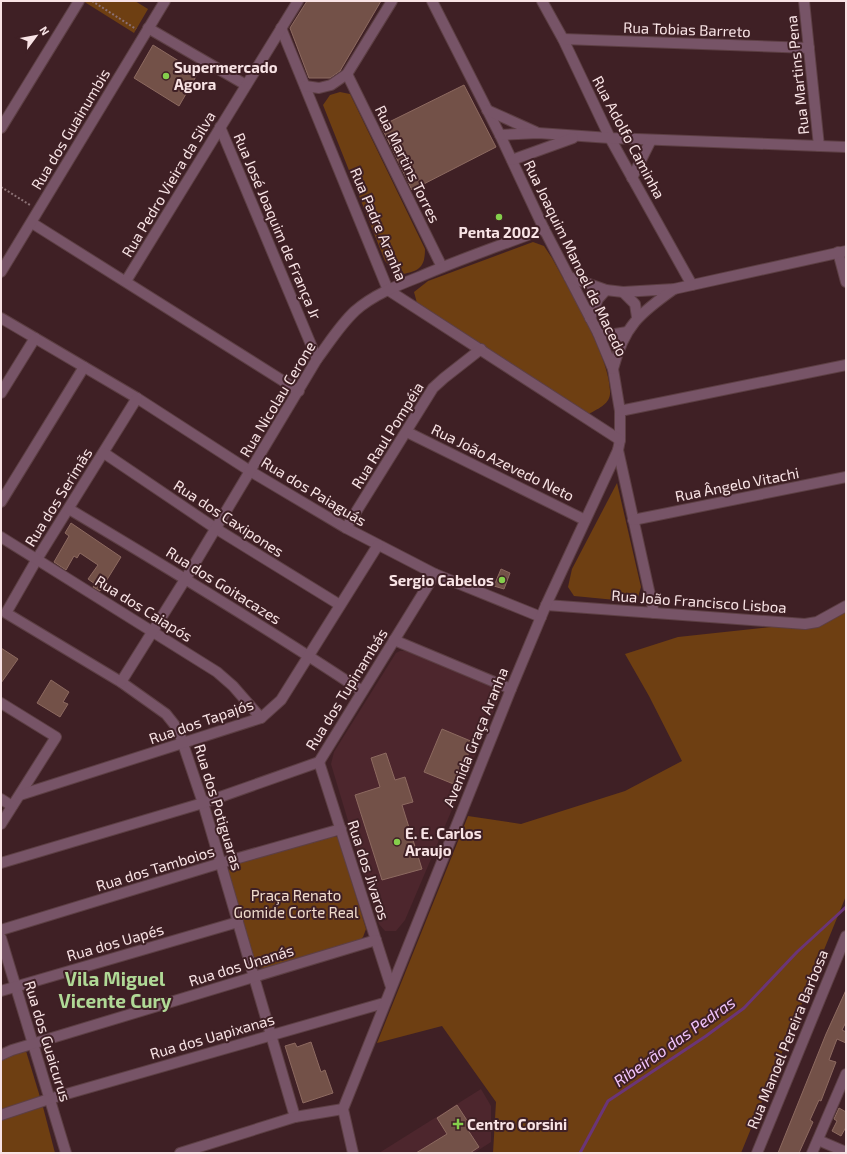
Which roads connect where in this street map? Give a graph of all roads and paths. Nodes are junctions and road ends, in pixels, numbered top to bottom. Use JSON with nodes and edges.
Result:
{"nodes":[{"id":1,"x":79,"y":1,"type":"edge"},
{"id":2,"x":92,"y":1,"type":"edge"},
{"id":3,"x":165,"y":1,"type":"edge"},
{"id":4,"x":298,"y":1,"type":"edge"},
{"id":5,"x":392,"y":1,"type":"edge"},
{"id":6,"x":432,"y":1,"type":"edge"},
{"id":7,"x":542,"y":1,"type":"edge"},
{"id":8,"x":804,"y":1,"type":"edge"},
{"id":9,"x":281,"y":28,"type":"junction"},
{"id":10,"x":146,"y":31,"type":"junction"},
{"id":11,"x":563,"y":39,"type":"junction"},
{"id":12,"x":809,"y":48,"type":"junction"},
{"id":13,"x":348,"y":74,"type":"junction"},
{"id":14,"x":246,"y":85,"type":"junction"},
{"id":15,"x":305,"y":86,"type":"junction"},
{"id":16,"x":488,"y":110,"type":"junction"},
{"id":17,"x":220,"y":127,"type":"junction"},
{"id":18,"x":1,"y":128,"type":"edge"},
{"id":19,"x":538,"y":133,"type":"junction"},
{"id":20,"x":500,"y":135,"type":"junction"},
{"id":21,"x":577,"y":136,"type":"junction"},
{"id":22,"x":610,"y":138,"type":"junction"},
{"id":23,"x":651,"y":140,"type":"junction"},
{"id":24,"x":819,"y":146,"type":"junction"},
{"id":25,"x":846,"y":147,"type":"edge"},
{"id":26,"x":512,"y":160,"type":"junction"},
{"id":27,"x":632,"y":178,"type":"junction"},
{"id":28,"x":1,"y":187,"type":"edge"},
{"id":29,"x":39,"y":211,"type":"junction"},
{"id":30,"x":32,"y":223,"type":"junction"},
{"id":31,"x":544,"y":229,"type":"junction"},
{"id":32,"x":842,"y":251,"type":"edge"},
{"id":33,"x":442,"y":267,"type":"junction"},
{"id":34,"x":1,"y":272,"type":"edge"},
{"id":35,"x":569,"y":277,"type":"junction"},
{"id":36,"x":126,"y":281,"type":"junction"},
{"id":37,"x":846,"y":282,"type":"edge"},
{"id":38,"x":692,"y":285,"type":"junction"},
{"id":39,"x":674,"y":289,"type":"junction"},
{"id":40,"x":388,"y":290,"type":"junction"},
{"id":41,"x":606,"y":290,"type":"junction"},
{"id":42,"x":623,"y":292,"type":"junction"},
{"id":43,"x":638,"y":317,"type":"junction"},
{"id":44,"x":1,"y":318,"type":"edge"},
{"id":45,"x":590,"y":318,"type":"junction"},
{"id":46,"x":627,"y":332,"type":"junction"},
{"id":47,"x":598,"y":333,"type":"junction"},
{"id":48,"x":35,"y":338,"type":"junction"},
{"id":49,"x":481,"y":349,"type":"junction"},
{"id":50,"x":317,"y":359,"type":"junction"},
{"id":51,"x":846,"y":365,"type":"edge"},
{"id":52,"x":84,"y":367,"type":"junction"},
{"id":53,"x":613,"y":369,"type":"junction"},
{"id":54,"x":299,"y":391,"type":"junction"},
{"id":55,"x":1,"y":393,"type":"edge"},
{"id":56,"x":138,"y":398,"type":"junction"},
{"id":57,"x":620,"y":411,"type":"junction"},
{"id":58,"x":407,"y":432,"type":"junction"},
{"id":59,"x":619,"y":445,"type":"junction"},
{"id":60,"x":104,"y":453,"type":"junction"},
{"id":61,"x":250,"y":471,"type":"junction"},
{"id":62,"x":846,"y":477,"type":"edge"},
{"id":63,"x":1,"y":502,"type":"edge"},
{"id":64,"x":69,"y":509,"type":"junction"},
{"id":65,"x":585,"y":520,"type":"junction"},
{"id":66,"x":633,"y":520,"type":"junction"},
{"id":67,"x":215,"y":528,"type":"junction"},
{"id":68,"x":346,"y":528,"type":"junction"},
{"id":69,"x":1,"y":537,"type":"edge"},
{"id":70,"x":378,"y":545,"type":"junction"},
{"id":71,"x":37,"y":559,"type":"junction"},
{"id":72,"x":435,"y":574,"type":"junction"},
{"id":73,"x":186,"y":578,"type":"junction"},
{"id":74,"x":340,"y":605,"type":"junction"},
{"id":75,"x":546,"y":605,"type":"junction"},
{"id":76,"x":846,"y":606,"type":"edge"},
{"id":77,"x":6,"y":613,"type":"joint"},
{"id":78,"x":654,"y":613,"type":"junction"},
{"id":79,"x":541,"y":617,"type":"junction"},
{"id":80,"x":153,"y":631,"type":"junction"},
{"id":81,"x":394,"y":640,"type":"junction"},
{"id":82,"x":308,"y":655,"type":"junction"},
{"id":83,"x":121,"y":682,"type":"junction"},
{"id":84,"x":511,"y":689,"type":"junction"},
{"id":85,"x":362,"y":691,"type":"junction"},
{"id":86,"x":1,"y":703,"type":"edge"},
{"id":87,"x":261,"y":718,"type":"junction"},
{"id":88,"x":184,"y":744,"type":"junction"},
{"id":89,"x":319,"y":762,"type":"junction"},
{"id":90,"x":20,"y":795,"type":"junction"},
{"id":91,"x":1,"y":799,"type":"edge"},
{"id":92,"x":203,"y":803,"type":"junction"},
{"id":93,"x":12,"y":806,"type":"junction"},
{"id":94,"x":1,"y":824,"type":"edge"},
{"id":95,"x":341,"y":829,"type":"junction"},
{"id":96,"x":1,"y":863,"type":"edge"},
{"id":97,"x":221,"y":863,"type":"junction"},
{"id":98,"x":238,"y":922,"type":"junction"},
{"id":99,"x":1,"y":930,"type":"edge"},
{"id":100,"x":846,"y":936,"type":"edge"},
{"id":101,"x":1,"y":938,"type":"edge"},
{"id":102,"x":376,"y":940,"type":"junction"},
{"id":103,"x":254,"y":977,"type":"junction"},
{"id":104,"x":16,"y":986,"type":"junction"},
{"id":105,"x":391,"y":987,"type":"junction"},
{"id":106,"x":1,"y":991,"type":"edge"},
{"id":107,"x":384,"y":1003,"type":"junction"},
{"id":108,"x":271,"y":1035,"type":"junction"},
{"id":109,"x":33,"y":1045,"type":"junction"},
{"id":110,"x":1,"y":1055,"type":"edge"},
{"id":111,"x":846,"y":1074,"type":"edge"},
{"id":112,"x":49,"y":1099,"type":"junction"},
{"id":113,"x":343,"y":1109,"type":"junction"},
{"id":114,"x":1,"y":1115,"type":"edge"},
{"id":115,"x":295,"y":1118,"type":"junction"},
{"id":116,"x":818,"y":1140,"type":"junction"},
{"id":117,"x":846,"y":1152,"type":"edge"},
{"id":118,"x":66,"y":1153,"type":"edge"},
{"id":119,"x":180,"y":1153,"type":"edge"},
{"id":120,"x":353,"y":1153,"type":"edge"},
{"id":121,"x":756,"y":1153,"type":"edge"},
{"id":122,"x":812,"y":1153,"type":"edge"}],
"edges":[{"from":1,"to":18,"type":"street"},
{"from":2,"to":10,"type":"path"},
{"from":3,"to":10,"type":"street","name":"Rua dos Guainumbis"},
{"from":4,"to":9,"type":"street","name":"Rua Pedro Vieira da Silva"},
{"from":5,"to":13,"type":"street"},
{"from":6,"to":16,"type":"street","name":"Rua Joaquim Manoel de Macedo"},
{"from":7,"to":11,"type":"street","name":"Rua Adolfo Caminha"},
{"from":8,"to":12,"type":"street","name":"Rua Martins Pena"},
{"from":9,"to":14,"type":"street","name":"Rua Pedro Vieira da Silva"},
{"from":9,"to":15,"type":"street","name":"Rua Padre Aranha"},
{"from":10,"to":14,"type":"street"},
{"from":10,"to":29,"type":"street","name":"Rua dos Guainumbis"},
{"from":11,"to":12,"type":"street","name":"Rua Tobias Barreto"},
{"from":11,"to":22,"type":"street","name":"Rua Adolfo Caminha"},
{"from":12,"to":24,"type":"street","name":"Rua Martins Pena"},
{"from":13,"to":15,"type":"street"},
{"from":13,"to":33,"type":"street","name":"Rua Martins Torres"},
{"from":14,"to":17,"type":"street","name":"Rua Pedro Vieira da Silva"},
{"from":15,"to":40,"type":"street","name":"Rua Padre Aranha"},
{"from":16,"to":19,"type":"street"},
{"from":16,"to":20,"type":"street","name":"Rua Joaquim Manoel de Macedo"},
{"from":17,"to":36,"type":"street","name":"Rua Pedro Vieira da Silva"},
{"from":17,"to":50,"type":"street","name":"Rua José Joaquim de França Jr"},
{"from":19,"to":20,"type":"street"},
{"from":19,"to":21,"type":"street"},
{"from":20,"to":26,"type":"street","name":"Rua Joaquim Manoel de Macedo"},
{"from":21,"to":22,"type":"street"},
{"from":21,"to":26,"type":"street"},
{"from":22,"to":23,"type":"street"},
{"from":22,"to":27,"type":"street","name":"Rua Adolfo Caminha"},
{"from":23,"to":24,"type":"street"},
{"from":23,"to":27,"type":"street"},
{"from":24,"to":25,"type":"street"},
{"from":26,"to":31,"type":"street","name":"Rua Joaquim Manoel de Macedo"},
{"from":27,"to":38,"type":"street","name":"Rua Adolfo Caminha"},
{"from":28,"to":29,"type":"path"},
{"from":29,"to":30,"type":"street","name":"Rua dos Guainumbis"},
{"from":30,"to":34,"type":"street","name":"Rua dos Guainumbis"},
{"from":30,"to":36,"type":"street"},
{"from":31,"to":33,"type":"street","name":"Rua Nicolau Cerone"},
{"from":31,"to":35,"type":"street","name":"Rua Joaquim Manoel de Macedo"},
{"from":32,"to":37,"type":"street"},
{"from":32,"to":38,"type":"street"},
{"from":33,"to":40,"type":"street","name":"Rua Nicolau Cerone"},
{"from":35,"to":41,"type":"street"},
{"from":35,"to":45,"type":"street","name":"Rua Joaquim Manoel de Macedo"},
{"from":36,"to":54,"type":"street"},
{"from":38,"to":39,"type":"street"},
{"from":39,"to":42,"type":"street"},
{"from":39,"to":43,"type":"street"},
{"from":40,"to":49,"type":"street","name":"Rua Padre Aranha"},
{"from":40,"to":50,"type":"street","name":"Rua Nicolau Cerone"},
{"from":41,"to":42,"type":"street"},
{"from":41,"to":45,"type":"street"},
{"from":42,"to":43,"type":"street"},
{"from":43,"to":46,"type":"street"},
{"from":44,"to":48,"type":"street","name":"Rua dos Paiaguás"},
{"from":45,"to":47,"type":"street","name":"Rua Joaquim Manoel de Macedo"},
{"from":46,"to":47,"type":"street"},
{"from":46,"to":53,"type":"street"},
{"from":47,"to":53,"type":"street","name":"Rua Joaquim Manoel de Macedo"},
{"from":48,"to":52,"type":"street","name":"Rua dos Paiaguás"},
{"from":48,"to":55,"type":"street"},
{"from":49,"to":58,"type":"street","name":"Rua Raul Pompéia"},
{"from":49,"to":59,"type":"street","name":"Rua Padre Aranha"},
{"from":50,"to":54,"type":"street","name":"Rua Nicolau Cerone"},
{"from":51,"to":57,"type":"street"},
{"from":52,"to":56,"type":"street","name":"Rua dos Paiaguás"},
{"from":52,"to":63,"type":"street"},
{"from":53,"to":57,"type":"street","name":"Rua Joaquim Manoel de Macedo"},
{"from":54,"to":61,"type":"street","name":"Rua Nicolau Cerone"},
{"from":56,"to":60,"type":"street","name":"Rua dos Serimãs"},
{"from":56,"to":61,"type":"street","name":"Rua dos Paiaguás"},
{"from":57,"to":59,"type":"street","name":"Rua Joaquim Manoel de Macedo"},
{"from":58,"to":65,"type":"street","name":"Rua João Azevedo Neto"},
{"from":58,"to":68,"type":"street","name":"Rua Raul Pompéia"},
{"from":59,"to":65,"type":"street","name":"Avenida Graça Aranha"},
{"from":59,"to":66,"type":"street","name":"Rua Joaquim Manoel de Macedo"},
{"from":60,"to":64,"type":"street","name":"Rua dos Serimãs"},
{"from":60,"to":67,"type":"street","name":"Rua dos Caxipones"},
{"from":61,"to":67,"type":"street","name":"Rua Nicolau Cerone"},
{"from":61,"to":68,"type":"street","name":"Rua dos Paiaguás"},
{"from":62,"to":66,"type":"street","name":"Rua Ângelo Vitachi"},
{"from":64,"to":71,"type":"street","name":"Rua dos Serimãs"},
{"from":64,"to":73,"type":"street","name":"Rua dos Goitacazes"},
{"from":65,"to":75,"type":"street","name":"Avenida Graça Aranha"},
{"from":66,"to":78,"type":"street","name":"Rua Joaquim Manoel de Macedo"},
{"from":67,"to":73,"type":"street","name":"Rua Nicolau Cerone"},
{"from":67,"to":74,"type":"street","name":"Rua dos Caxipones"},
{"from":68,"to":70,"type":"street","name":"Rua dos Paiaguás"},
{"from":69,"to":71,"type":"street","name":"Rua dos Caiapós"},
{"from":70,"to":72,"type":"street","name":"Rua dos Paiaguás"},
{"from":70,"to":74,"type":"street","name":"Rua dos Tapajós"},
{"from":71,"to":77,"type":"street","name":"Rua dos Serimãs"},
{"from":71,"to":80,"type":"street","name":"Rua dos Caiapós"},
{"from":72,"to":79,"type":"street","name":"Rua dos Paiaguás"},
{"from":72,"to":81,"type":"street","name":"Rua dos Tupinambás"},
{"from":73,"to":80,"type":"street","name":"Rua Nicolau Cerone"},
{"from":73,"to":82,"type":"street","name":"Rua dos Goitacazes"},
{"from":74,"to":82,"type":"street","name":"Rua dos Tapajós"},
{"from":75,"to":78,"type":"street","name":"Rua João Francisco Lisboa"},
{"from":75,"to":79,"type":"street","name":"Avenida Graça Aranha"},
{"from":76,"to":78,"type":"street","name":"Rua João Francisco Lisboa"},
{"from":77,"to":83,"type":"street","name":"Rua dos Potiguaras"},
{"from":79,"to":84,"type":"street","name":"Avenida Graça Aranha"},
{"from":80,"to":83,"type":"street","name":"Rua Nicolau Cerone"},
{"from":80,"to":87,"type":"street","name":"Rua dos Caiapós"},
{"from":81,"to":84,"type":"street"},
{"from":81,"to":85,"type":"street","name":"Rua dos Tupinambás"},
{"from":82,"to":85,"type":"street","name":"Rua dos Goitacazes"},
{"from":82,"to":87,"type":"street","name":"Rua dos Tapajós"},
{"from":83,"to":88,"type":"street","name":"Rua dos Potiguaras"},
{"from":84,"to":105,"type":"street","name":"Avenida Graça Aranha"},
{"from":85,"to":89,"type":"street","name":"Rua dos Tupinambás"},
{"from":86,"to":90,"type":"street"},
{"from":87,"to":88,"type":"street","name":"Rua dos Tapajós"},
{"from":88,"to":90,"type":"street","name":"Rua dos Tapajós"},
{"from":88,"to":92,"type":"street","name":"Rua dos Potiguaras"},
{"from":89,"to":92,"type":"street","name":"Rua dos Tupinambás"},
{"from":89,"to":95,"type":"street","name":"Rua dos Jivaros"},
{"from":90,"to":93,"type":"street"},
{"from":91,"to":93,"type":"street"},
{"from":92,"to":96,"type":"street","name":"Rua dos Tupinambás"},
{"from":92,"to":97,"type":"street","name":"Rua dos Potiguaras"},
{"from":93,"to":94,"type":"street"},
{"from":95,"to":97,"type":"street","name":"Rua dos Tamboios"},
{"from":95,"to":102,"type":"street","name":"Rua dos Jivaros"},
{"from":97,"to":98,"type":"street","name":"Rua dos Potiguaras"},
{"from":97,"to":99,"type":"street","name":"Rua dos Tamboios"},
{"from":98,"to":103,"type":"street","name":"Rua dos Potiguaras"},
{"from":98,"to":104,"type":"street","name":"Rua dos Uapés"},
{"from":100,"to":121,"type":"street","name":"Rua Manoel Pereira Barbosa"},
{"from":101,"to":104,"type":"street","name":"Rua dos Guaicurus"},
{"from":102,"to":103,"type":"street","name":"Rua dos Unanás"},
{"from":102,"to":105,"type":"street","name":"Rua dos Jivaros"},
{"from":103,"to":108,"type":"street","name":"Rua dos Potiguaras"},
{"from":103,"to":109,"type":"street","name":"Rua dos Unanás"},
{"from":104,"to":106,"type":"street","name":"Rua dos Uapés"},
{"from":104,"to":109,"type":"street","name":"Rua dos Guaicurus"},
{"from":105,"to":107,"type":"street","name":"Avenida Graça Aranha"},
{"from":107,"to":108,"type":"street","name":"Rua dos Uapixanas"},
{"from":107,"to":113,"type":"street","name":"Avenida Graça Aranha"},
{"from":108,"to":112,"type":"street","name":"Rua dos Uapixanas"},
{"from":108,"to":115,"type":"street","name":"Rua dos Potiguaras"},
{"from":109,"to":110,"type":"street","name":"Rua dos Unanás"},
{"from":109,"to":112,"type":"street","name":"Rua dos Guaicurus"},
{"from":111,"to":116,"type":"street"},
{"from":112,"to":114,"type":"street","name":"Rua dos Uapixanas"},
{"from":112,"to":118,"type":"street","name":"Rua dos Guaicurus"},
{"from":113,"to":115,"type":"street"},
{"from":113,"to":120,"type":"street"},
{"from":115,"to":119,"type":"street"},
{"from":116,"to":117,"type":"street"},
{"from":116,"to":122,"type":"street"}]}
